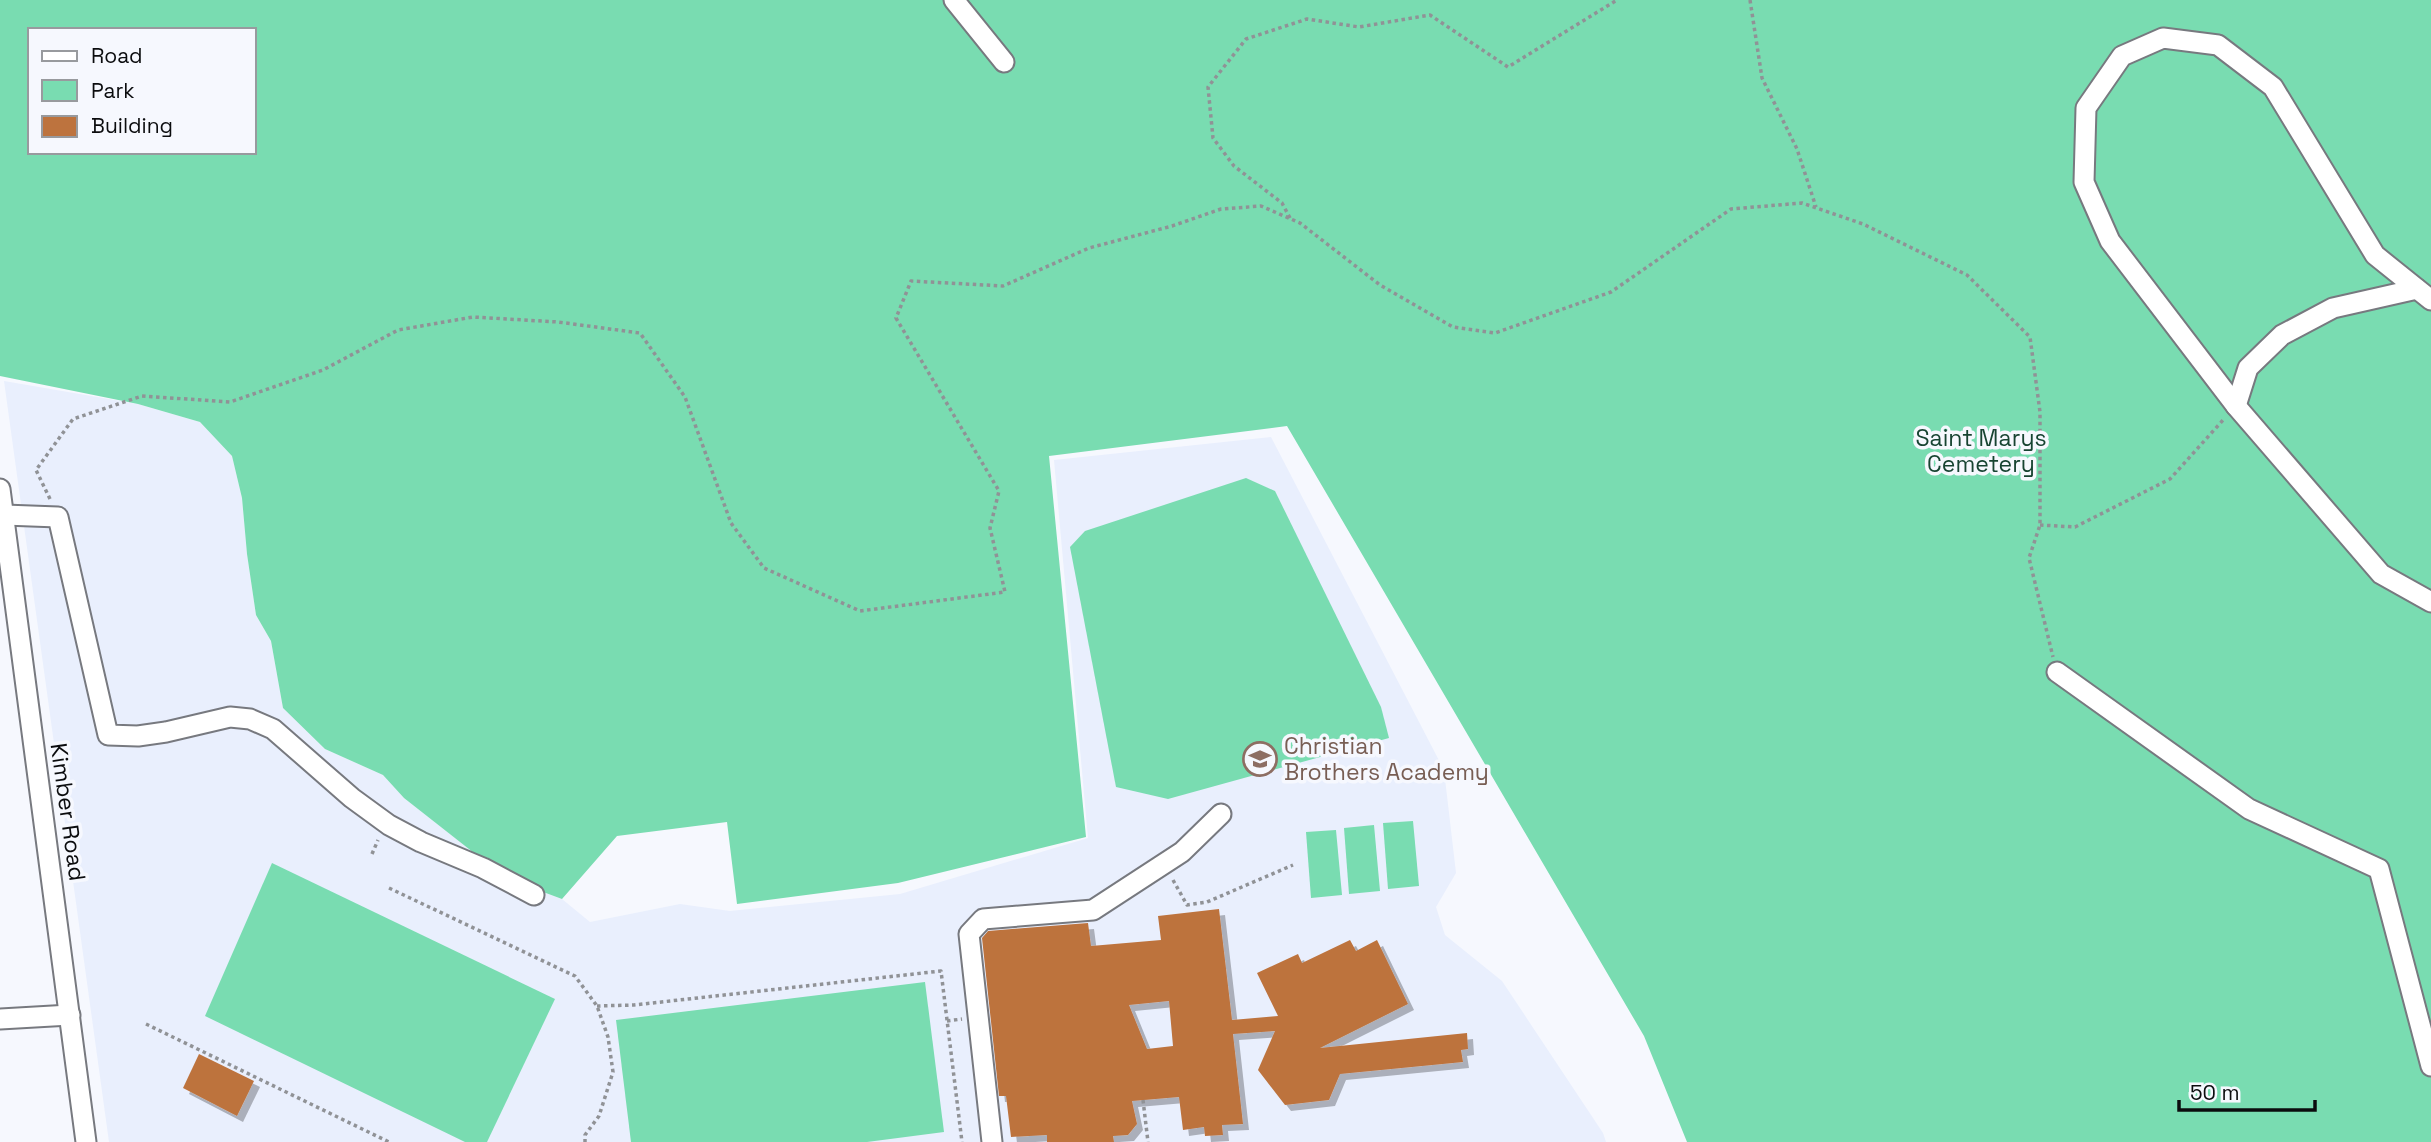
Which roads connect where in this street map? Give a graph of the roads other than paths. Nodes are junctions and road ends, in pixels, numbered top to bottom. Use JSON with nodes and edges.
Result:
{"nodes":[{"id":1,"x":954,"y":0,"type":"edge"},
{"id":2,"x":1004,"y":62,"type":"dead end"},
{"id":3,"x":2424,"y":295,"type":"edge"},
{"id":4,"x":2236,"y":405,"type":"junction"},
{"id":5,"x":0,"y":489,"type":"edge"},
{"id":6,"x":4,"y":515,"type":"junction"},
{"id":7,"x":2431,"y":603,"type":"edge"},
{"id":8,"x":2057,"y":672,"type":"road end"},
{"id":9,"x":1221,"y":814,"type":"dead end"},
{"id":10,"x":534,"y":895,"type":"dead end"},
{"id":11,"x":70,"y":1016,"type":"junction"},
{"id":12,"x":0,"y":1019,"type":"edge"},
{"id":13,"x":2431,"y":1066,"type":"edge"},
{"id":14,"x":86,"y":1142,"type":"edge"},
{"id":15,"x":992,"y":1142,"type":"edge"}],
"edges":[{"from":1,"to":2,"type":"street"},
{"from":3,"to":4,"type":"street"},
{"from":3,"to":4,"type":"street"},
{"from":4,"to":7,"type":"street"},
{"from":5,"to":6,"type":"street","name":"Kimber Road"},
{"from":6,"to":10,"type":"street"},
{"from":6,"to":11,"type":"street","name":"Kimber Road"},
{"from":8,"to":13,"type":"street"},
{"from":9,"to":15,"type":"street"},
{"from":11,"to":12,"type":"street"},
{"from":11,"to":14,"type":"street","name":"Kimber Road"}]}
